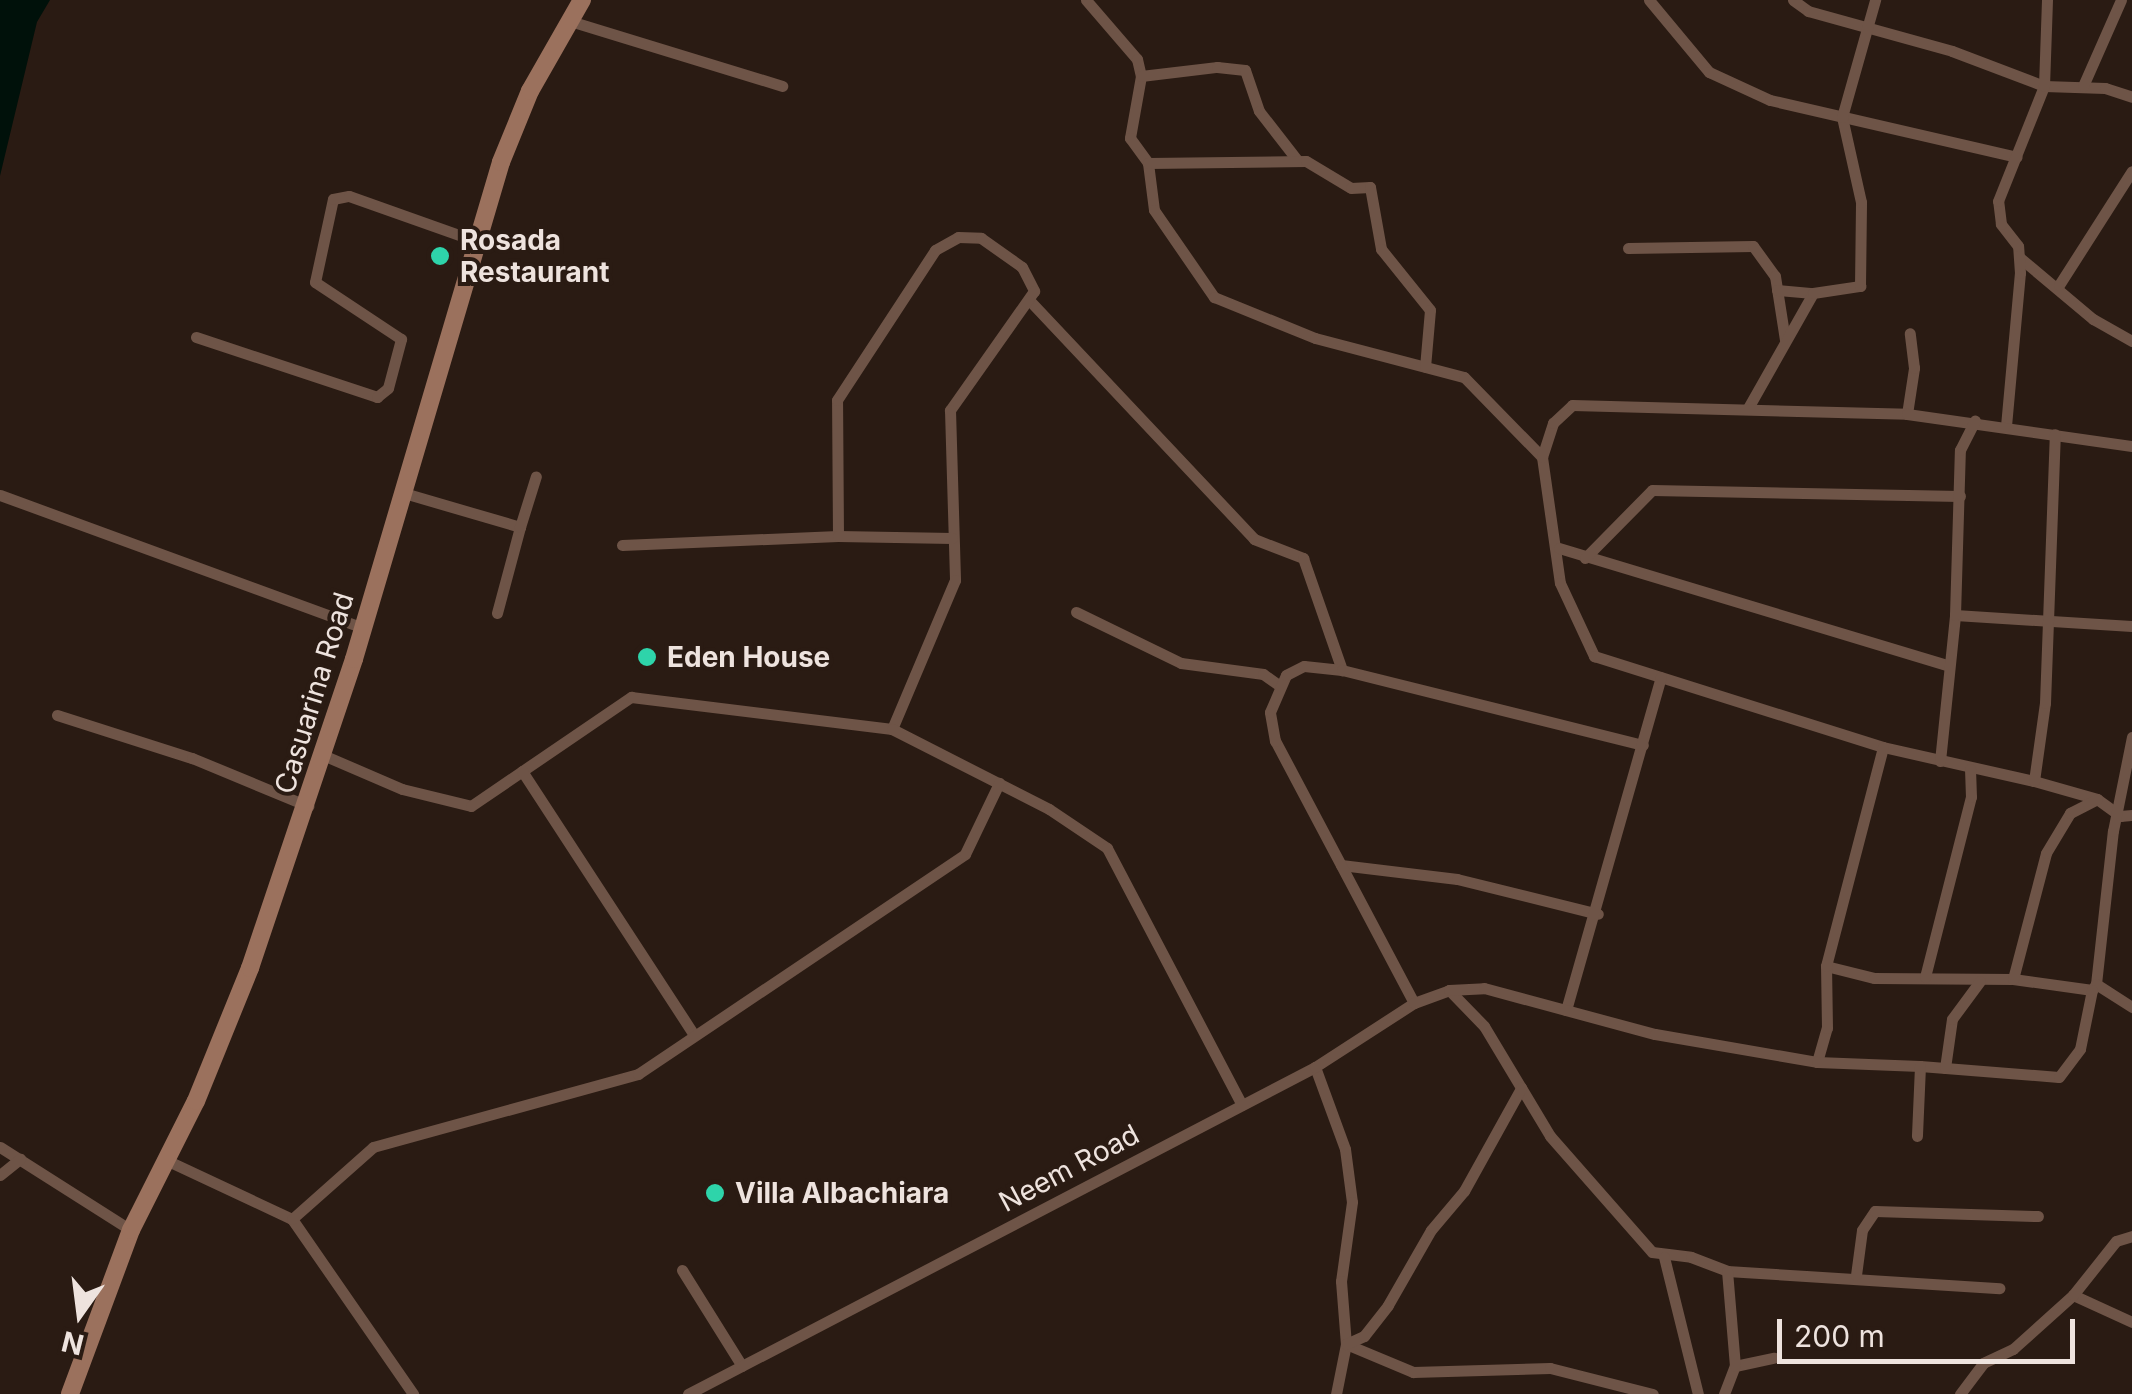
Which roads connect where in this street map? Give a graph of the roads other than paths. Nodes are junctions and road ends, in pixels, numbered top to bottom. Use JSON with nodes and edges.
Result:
{"nodes":[{"id":1,"x":582,"y":0,"type":"edge"},
{"id":2,"x":1086,"y":0,"type":"edge"},
{"id":3,"x":1648,"y":0,"type":"edge"},
{"id":4,"x":1793,"y":0,"type":"edge"},
{"id":5,"x":1875,"y":0,"type":"edge"},
{"id":6,"x":2047,"y":0,"type":"edge"},
{"id":7,"x":2120,"y":0,"type":"edge"},
{"id":8,"x":570,"y":21,"type":"junction"},
{"id":9,"x":1870,"y":28,"type":"junction"},
{"id":10,"x":1141,"y":76,"type":"junction"},
{"id":11,"x":782,"y":86,"type":"dead end"},
{"id":12,"x":2044,"y":86,"type":"junction"},
{"id":13,"x":2083,"y":86,"type":"junction"},
{"id":14,"x":2132,"y":96,"type":"edge"},
{"id":15,"x":1842,"y":117,"type":"junction"},
{"id":16,"x":2016,"y":157,"type":"junction"},
{"id":17,"x":1297,"y":160,"type":"junction"},
{"id":18,"x":1148,"y":164,"type":"junction"},
{"id":19,"x":2132,"y":170,"type":"edge"},
{"id":20,"x":476,"y":242,"type":"junction"},
{"id":21,"x":1628,"y":248,"type":"dead end"},
{"id":22,"x":2019,"y":257,"type":"junction"},
{"id":23,"x":2059,"y":284,"type":"junction"},
{"id":24,"x":1776,"y":290,"type":"junction"},
{"id":25,"x":1813,"y":294,"type":"junction"},
{"id":26,"x":1030,"y":301,"type":"junction"},
{"id":27,"x":1910,"y":333,"type":"dead end"},
{"id":28,"x":196,"y":337,"type":"dead end"},
{"id":29,"x":1785,"y":340,"type":"junction"},
{"id":30,"x":2132,"y":341,"type":"edge"},
{"id":31,"x":1424,"y":367,"type":"junction"},
{"id":32,"x":1748,"y":408,"type":"junction"},
{"id":33,"x":1907,"y":414,"type":"junction"},
{"id":34,"x":1975,"y":421,"type":"junction"},
{"id":35,"x":2006,"y":426,"type":"junction"},
{"id":36,"x":2055,"y":434,"type":"junction"},
{"id":37,"x":2132,"y":446,"type":"edge"},
{"id":38,"x":1542,"y":457,"type":"junction"},
{"id":39,"x":536,"y":476,"type":"dead end"},
{"id":40,"x":404,"y":492,"type":"junction"},
{"id":41,"x":0,"y":495,"type":"edge"},
{"id":42,"x":1960,"y":496,"type":"junction"},
{"id":43,"x":520,"y":527,"type":"junction"},
{"id":44,"x":838,"y":536,"type":"junction"},
{"id":45,"x":952,"y":538,"type":"junction"},
{"id":46,"x":622,"y":545,"type":"dead end"},
{"id":47,"x":1559,"y":548,"type":"junction"},
{"id":48,"x":1585,"y":558,"type":"junction"},
{"id":49,"x":1076,"y":612,"type":"dead end"},
{"id":50,"x":497,"y":613,"type":"dead end"},
{"id":51,"x":1955,"y":614,"type":"junction"},
{"id":52,"x":2050,"y":623,"type":"junction"},
{"id":53,"x":2132,"y":626,"type":"edge"},
{"id":54,"x":364,"y":628,"type":"junction"},
{"id":55,"x":1949,"y":666,"type":"junction"},
{"id":56,"x":1342,"y":670,"type":"junction"},
{"id":57,"x":1660,"y":678,"type":"junction"},
{"id":58,"x":1280,"y":685,"type":"junction"},
{"id":59,"x":57,"y":715,"type":"dead end"},
{"id":60,"x":892,"y":729,"type":"junction"},
{"id":61,"x":2132,"y":737,"type":"edge"},
{"id":62,"x":1643,"y":745,"type":"junction"},
{"id":63,"x":1883,"y":747,"type":"junction"},
{"id":64,"x":323,"y":755,"type":"junction"},
{"id":65,"x":1940,"y":761,"type":"junction"},
{"id":66,"x":1970,"y":769,"type":"junction"},
{"id":67,"x":522,"y":771,"type":"junction"},
{"id":68,"x":2034,"y":781,"type":"junction"},
{"id":69,"x":998,"y":783,"type":"junction"},
{"id":70,"x":2097,"y":799,"type":"junction"},
{"id":71,"x":308,"y":806,"type":"junction"},
{"id":72,"x":2126,"y":815,"type":"edge"},
{"id":73,"x":1340,"y":865,"type":"junction"},
{"id":74,"x":1598,"y":914,"type":"junction"},
{"id":75,"x":1826,"y":966,"type":"junction"},
{"id":76,"x":1925,"y":976,"type":"junction"},
{"id":77,"x":2013,"y":979,"type":"junction"},
{"id":78,"x":1980,"y":981,"type":"junction"},
{"id":79,"x":2094,"y":987,"type":"junction"},
{"id":80,"x":1449,"y":990,"type":"junction"},
{"id":81,"x":1414,"y":1003,"type":"junction"},
{"id":82,"x":2132,"y":1007,"type":"edge"},
{"id":83,"x":1566,"y":1010,"type":"junction"},
{"id":84,"x":694,"y":1035,"type":"junction"},
{"id":85,"x":1818,"y":1062,"type":"junction"},
{"id":86,"x":1920,"y":1066,"type":"junction"},
{"id":87,"x":1314,"y":1067,"type":"junction"},
{"id":88,"x":1945,"y":1068,"type":"junction"},
{"id":89,"x":1521,"y":1088,"type":"junction"},
{"id":90,"x":1242,"y":1105,"type":"junction"},
{"id":91,"x":1918,"y":1136,"type":"dead end"},
{"id":92,"x":0,"y":1147,"type":"edge"},
{"id":93,"x":20,"y":1159,"type":"junction"},
{"id":94,"x":166,"y":1160,"type":"junction"},
{"id":95,"x":0,"y":1175,"type":"edge"},
{"id":96,"x":2038,"y":1216,"type":"dead end"},
{"id":97,"x":292,"y":1218,"type":"junction"},
{"id":98,"x":130,"y":1230,"type":"junction"},
{"id":99,"x":2132,"y":1236,"type":"edge"},
{"id":100,"x":1664,"y":1257,"type":"junction"},
{"id":101,"x":682,"y":1270,"type":"dead end"},
{"id":102,"x":1727,"y":1271,"type":"junction"},
{"id":103,"x":1856,"y":1275,"type":"junction"},
{"id":104,"x":1999,"y":1288,"type":"dead end"},
{"id":105,"x":2073,"y":1295,"type":"junction"},
{"id":106,"x":2132,"y":1322,"type":"edge"},
{"id":107,"x":1346,"y":1344,"type":"junction"},
{"id":108,"x":1774,"y":1358,"type":"dead end"},
{"id":109,"x":742,"y":1366,"type":"junction"},
{"id":110,"x":1735,"y":1366,"type":"junction"},
{"id":111,"x":70,"y":1394,"type":"edge"},
{"id":112,"x":413,"y":1394,"type":"edge"},
{"id":113,"x":688,"y":1394,"type":"edge"},
{"id":114,"x":1336,"y":1394,"type":"edge"},
{"id":115,"x":1653,"y":1394,"type":"edge"},
{"id":116,"x":1698,"y":1394,"type":"edge"},
{"id":117,"x":1724,"y":1394,"type":"edge"},
{"id":118,"x":1960,"y":1394,"type":"edge"}],
"edges":[{"from":1,"to":8,"type":"street","name":"Casuarina Road"},
{"from":2,"to":10,"type":"street"},
{"from":3,"to":15,"type":"street"},
{"from":4,"to":9,"type":"street"},
{"from":5,"to":9,"type":"street"},
{"from":6,"to":12,"type":"street"},
{"from":7,"to":13,"type":"street"},
{"from":8,"to":11,"type":"street"},
{"from":8,"to":20,"type":"street","name":"Casuarina Road"},
{"from":9,"to":12,"type":"street"},
{"from":9,"to":15,"type":"street"},
{"from":10,"to":17,"type":"street"},
{"from":10,"to":18,"type":"street"},
{"from":12,"to":13,"type":"street"},
{"from":12,"to":16,"type":"street"},
{"from":13,"to":14,"type":"street"},
{"from":15,"to":16,"type":"street"},
{"from":15,"to":25,"type":"street"},
{"from":16,"to":22,"type":"street"},
{"from":17,"to":18,"type":"street"},
{"from":17,"to":31,"type":"street"},
{"from":18,"to":31,"type":"street"},
{"from":19,"to":23,"type":"street"},
{"from":20,"to":28,"type":"street"},
{"from":20,"to":40,"type":"street","name":"Casuarina Road"},
{"from":21,"to":24,"type":"street"},
{"from":22,"to":23,"type":"street"},
{"from":22,"to":35,"type":"street"},
{"from":23,"to":30,"type":"street"},
{"from":24,"to":25,"type":"street"},
{"from":24,"to":29,"type":"street"},
{"from":25,"to":29,"type":"street"},
{"from":26,"to":44,"type":"street"},
{"from":26,"to":45,"type":"street"},
{"from":26,"to":56,"type":"street"},
{"from":27,"to":33,"type":"street"},
{"from":29,"to":32,"type":"street"},
{"from":31,"to":38,"type":"street"},
{"from":32,"to":33,"type":"street"},
{"from":32,"to":38,"type":"street"},
{"from":33,"to":34,"type":"street"},
{"from":34,"to":35,"type":"street"},
{"from":34,"to":42,"type":"street"},
{"from":35,"to":36,"type":"street"},
{"from":36,"to":37,"type":"street"},
{"from":36,"to":52,"type":"street"},
{"from":38,"to":47,"type":"street"},
{"from":39,"to":43,"type":"street"},
{"from":40,"to":43,"type":"street"},
{"from":40,"to":54,"type":"street","name":"Casuarina Road"},
{"from":41,"to":54,"type":"street"},
{"from":42,"to":48,"type":"street"},
{"from":42,"to":51,"type":"street"},
{"from":43,"to":50,"type":"street"},
{"from":44,"to":45,"type":"street"},
{"from":44,"to":46,"type":"street"},
{"from":45,"to":60,"type":"street"},
{"from":47,"to":48,"type":"street"},
{"from":47,"to":57,"type":"street"},
{"from":48,"to":55,"type":"street"},
{"from":49,"to":58,"type":"street"},
{"from":51,"to":52,"type":"street"},
{"from":51,"to":55,"type":"street"},
{"from":52,"to":53,"type":"street"},
{"from":52,"to":68,"type":"street"},
{"from":54,"to":64,"type":"street","name":"Casuarina Road"},
{"from":55,"to":65,"type":"street"},
{"from":56,"to":58,"type":"street"},
{"from":56,"to":62,"type":"street"},
{"from":57,"to":62,"type":"street"},
{"from":57,"to":63,"type":"street"},
{"from":58,"to":73,"type":"street"},
{"from":59,"to":71,"type":"street"},
{"from":60,"to":67,"type":"street"},
{"from":60,"to":69,"type":"street"},
{"from":61,"to":72,"type":"street"},
{"from":62,"to":74,"type":"street"},
{"from":63,"to":65,"type":"street"},
{"from":63,"to":75,"type":"street"},
{"from":64,"to":67,"type":"street"},
{"from":64,"to":71,"type":"street","name":"Casuarina Road"},
{"from":65,"to":66,"type":"street"},
{"from":66,"to":68,"type":"street"},
{"from":66,"to":76,"type":"street"},
{"from":67,"to":84,"type":"street"},
{"from":68,"to":70,"type":"street"},
{"from":69,"to":84,"type":"street"},
{"from":69,"to":90,"type":"street"},
{"from":70,"to":72,"type":"street"},
{"from":70,"to":77,"type":"street"},
{"from":71,"to":94,"type":"street","name":"Casuarina Road"},
{"from":72,"to":79,"type":"street"},
{"from":73,"to":74,"type":"street"},
{"from":73,"to":81,"type":"street"},
{"from":74,"to":83,"type":"street"},
{"from":75,"to":76,"type":"street"},
{"from":75,"to":85,"type":"street"},
{"from":76,"to":78,"type":"street"},
{"from":77,"to":78,"type":"street"},
{"from":77,"to":79,"type":"street"},
{"from":78,"to":88,"type":"street"},
{"from":79,"to":82,"type":"street"},
{"from":79,"to":88,"type":"street"},
{"from":80,"to":81,"type":"street","name":"Neem Road"},
{"from":80,"to":83,"type":"street"},
{"from":80,"to":89,"type":"street"},
{"from":81,"to":87,"type":"street","name":"Neem Road"},
{"from":83,"to":85,"type":"street"},
{"from":84,"to":97,"type":"street"},
{"from":85,"to":86,"type":"street"},
{"from":86,"to":88,"type":"street"},
{"from":86,"to":91,"type":"street"},
{"from":87,"to":90,"type":"street","name":"Neem Road"},
{"from":87,"to":107,"type":"street"},
{"from":89,"to":100,"type":"street"},
{"from":89,"to":107,"type":"street"},
{"from":90,"to":109,"type":"street","name":"Neem Road"},
{"from":92,"to":93,"type":"street"},
{"from":93,"to":95,"type":"street"},
{"from":93,"to":98,"type":"street"},
{"from":94,"to":97,"type":"street"},
{"from":94,"to":98,"type":"street","name":"Casuarina Road"},
{"from":96,"to":103,"type":"street"},
{"from":97,"to":112,"type":"street"},
{"from":98,"to":111,"type":"street","name":"Casuarina Road"},
{"from":99,"to":105,"type":"street"},
{"from":100,"to":102,"type":"street"},
{"from":100,"to":116,"type":"street"},
{"from":101,"to":109,"type":"street"},
{"from":102,"to":103,"type":"street"},
{"from":102,"to":110,"type":"street"},
{"from":103,"to":104,"type":"street"},
{"from":105,"to":106,"type":"street"},
{"from":105,"to":118,"type":"street"},
{"from":107,"to":114,"type":"street"},
{"from":107,"to":115,"type":"street"},
{"from":108,"to":110,"type":"street"},
{"from":109,"to":113,"type":"street","name":"Neem Road"},
{"from":110,"to":117,"type":"street"}]}
